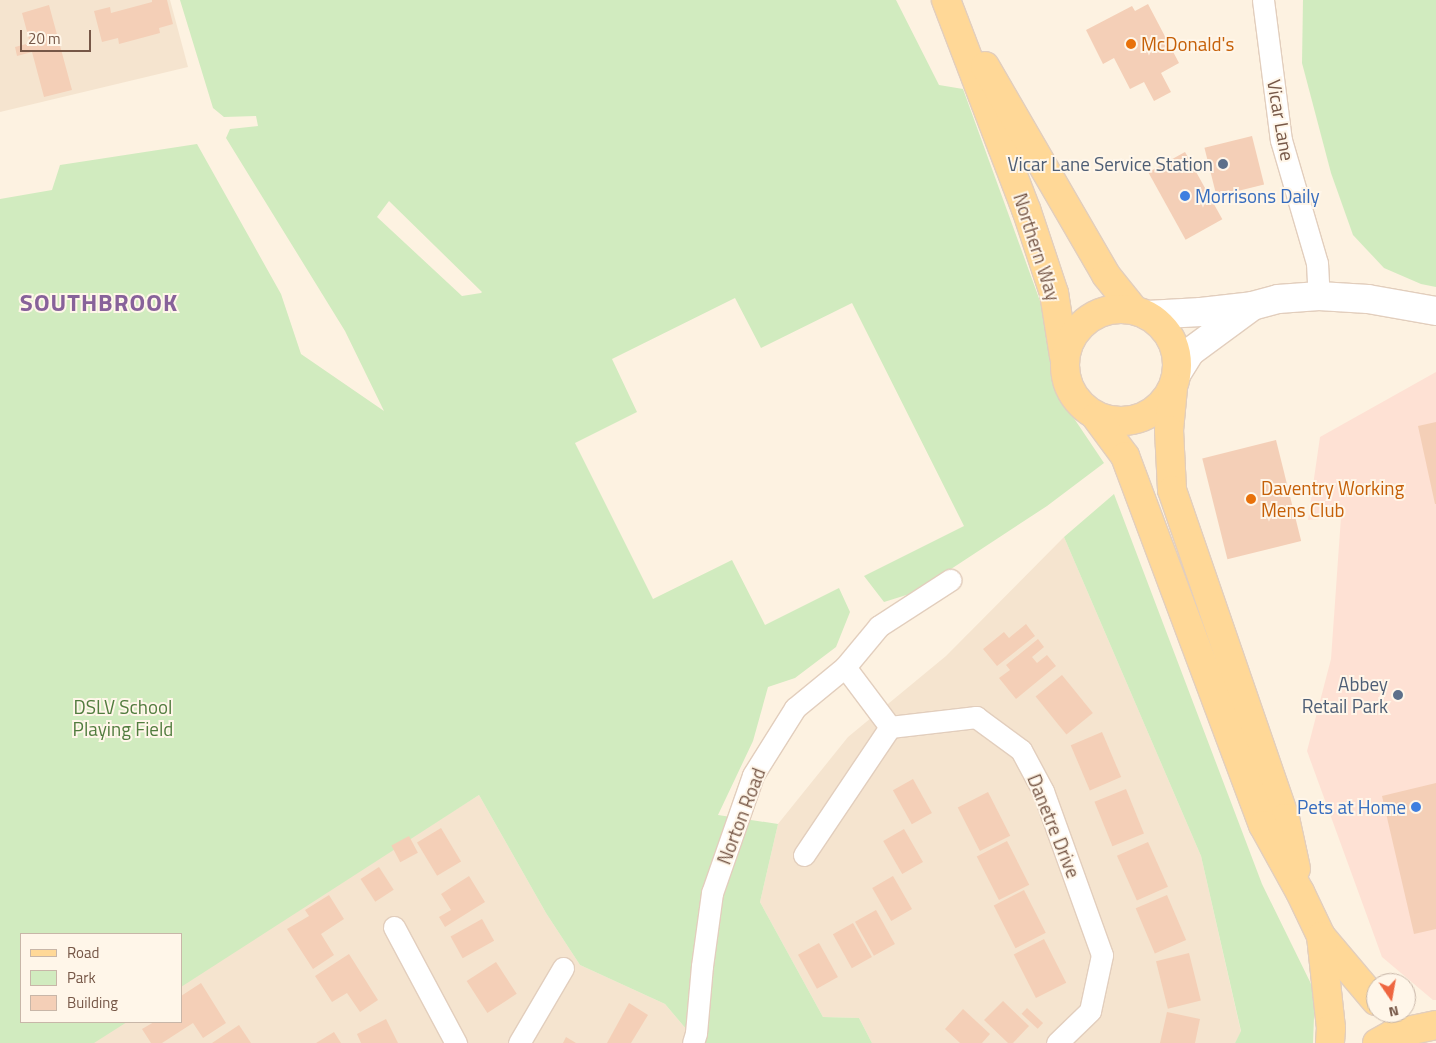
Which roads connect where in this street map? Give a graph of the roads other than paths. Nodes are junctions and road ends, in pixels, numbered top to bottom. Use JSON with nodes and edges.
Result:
{"nodes":[{"id":1,"x":946,"y":0,"type":"edge"},
{"id":2,"x":1263,"y":0,"type":"edge"},
{"id":3,"x":1319,"y":296,"type":"junction"},
{"id":4,"x":1252,"y":306,"type":"junction"},
{"id":5,"x":1436,"y":311,"type":"edge"},
{"id":6,"x":1141,"y":313,"type":"junction"},
{"id":7,"x":1064,"y":356,"type":"junction"},
{"id":8,"x":1175,"y":381,"type":"junction"},
{"id":9,"x":1096,"y":417,"type":"junction"},
{"id":10,"x":950,"y":580,"type":"dead end"},
{"id":11,"x":845,"y":667,"type":"junction"},
{"id":12,"x":890,"y":727,"type":"junction"},
{"id":13,"x":804,"y":855,"type":"dead end"},
{"id":14,"x":1300,"y":892,"type":"junction"},
{"id":15,"x":394,"y":927,"type":"dead end"},
{"id":16,"x":1321,"y":936,"type":"junction"},
{"id":17,"x":562,"y":968,"type":"dead end"},
{"id":18,"x":1366,"y":989,"type":"edge"},
{"id":19,"x":1416,"y":1017,"type":"edge"},
{"id":20,"x":1436,"y":1024,"type":"edge"},
{"id":21,"x":456,"y":1043,"type":"edge"},
{"id":22,"x":519,"y":1043,"type":"edge"},
{"id":23,"x":693,"y":1043,"type":"edge"},
{"id":24,"x":1057,"y":1043,"type":"edge"},
{"id":25,"x":1330,"y":1043,"type":"edge"},
{"id":26,"x":1377,"y":1043,"type":"edge"}],
"edges":[{"from":1,"to":6,"type":"main road","name":"Northern Way"},
{"from":1,"to":7,"type":"main road","name":"Northern Way"},
{"from":2,"to":3,"type":"street","name":"Vicar Lane"},
{"from":3,"to":4,"type":"main road"},
{"from":3,"to":5,"type":"main road"},
{"from":4,"to":6,"type":"main road"},
{"from":4,"to":8,"type":"main road"},
{"from":6,"to":7,"type":"main road"},
{"from":6,"to":8,"type":"main road"},
{"from":7,"to":9,"type":"main road"},
{"from":8,"to":9,"type":"main road"},
{"from":8,"to":14,"type":"main road"},
{"from":9,"to":14,"type":"main road"},
{"from":10,"to":11,"type":"street","name":"Norton Road"},
{"from":11,"to":12,"type":"street"},
{"from":11,"to":23,"type":"street","name":"Norton Road"},
{"from":12,"to":13,"type":"street"},
{"from":12,"to":24,"type":"street","name":"Danetre Drive"},
{"from":14,"to":16,"type":"main road"},
{"from":15,"to":21,"type":"street"},
{"from":16,"to":18,"type":"main road"},
{"from":16,"to":25,"type":"main road"},
{"from":17,"to":22,"type":"street"},
{"from":19,"to":20,"type":"main road"},
{"from":20,"to":26,"type":"main road"}]}
